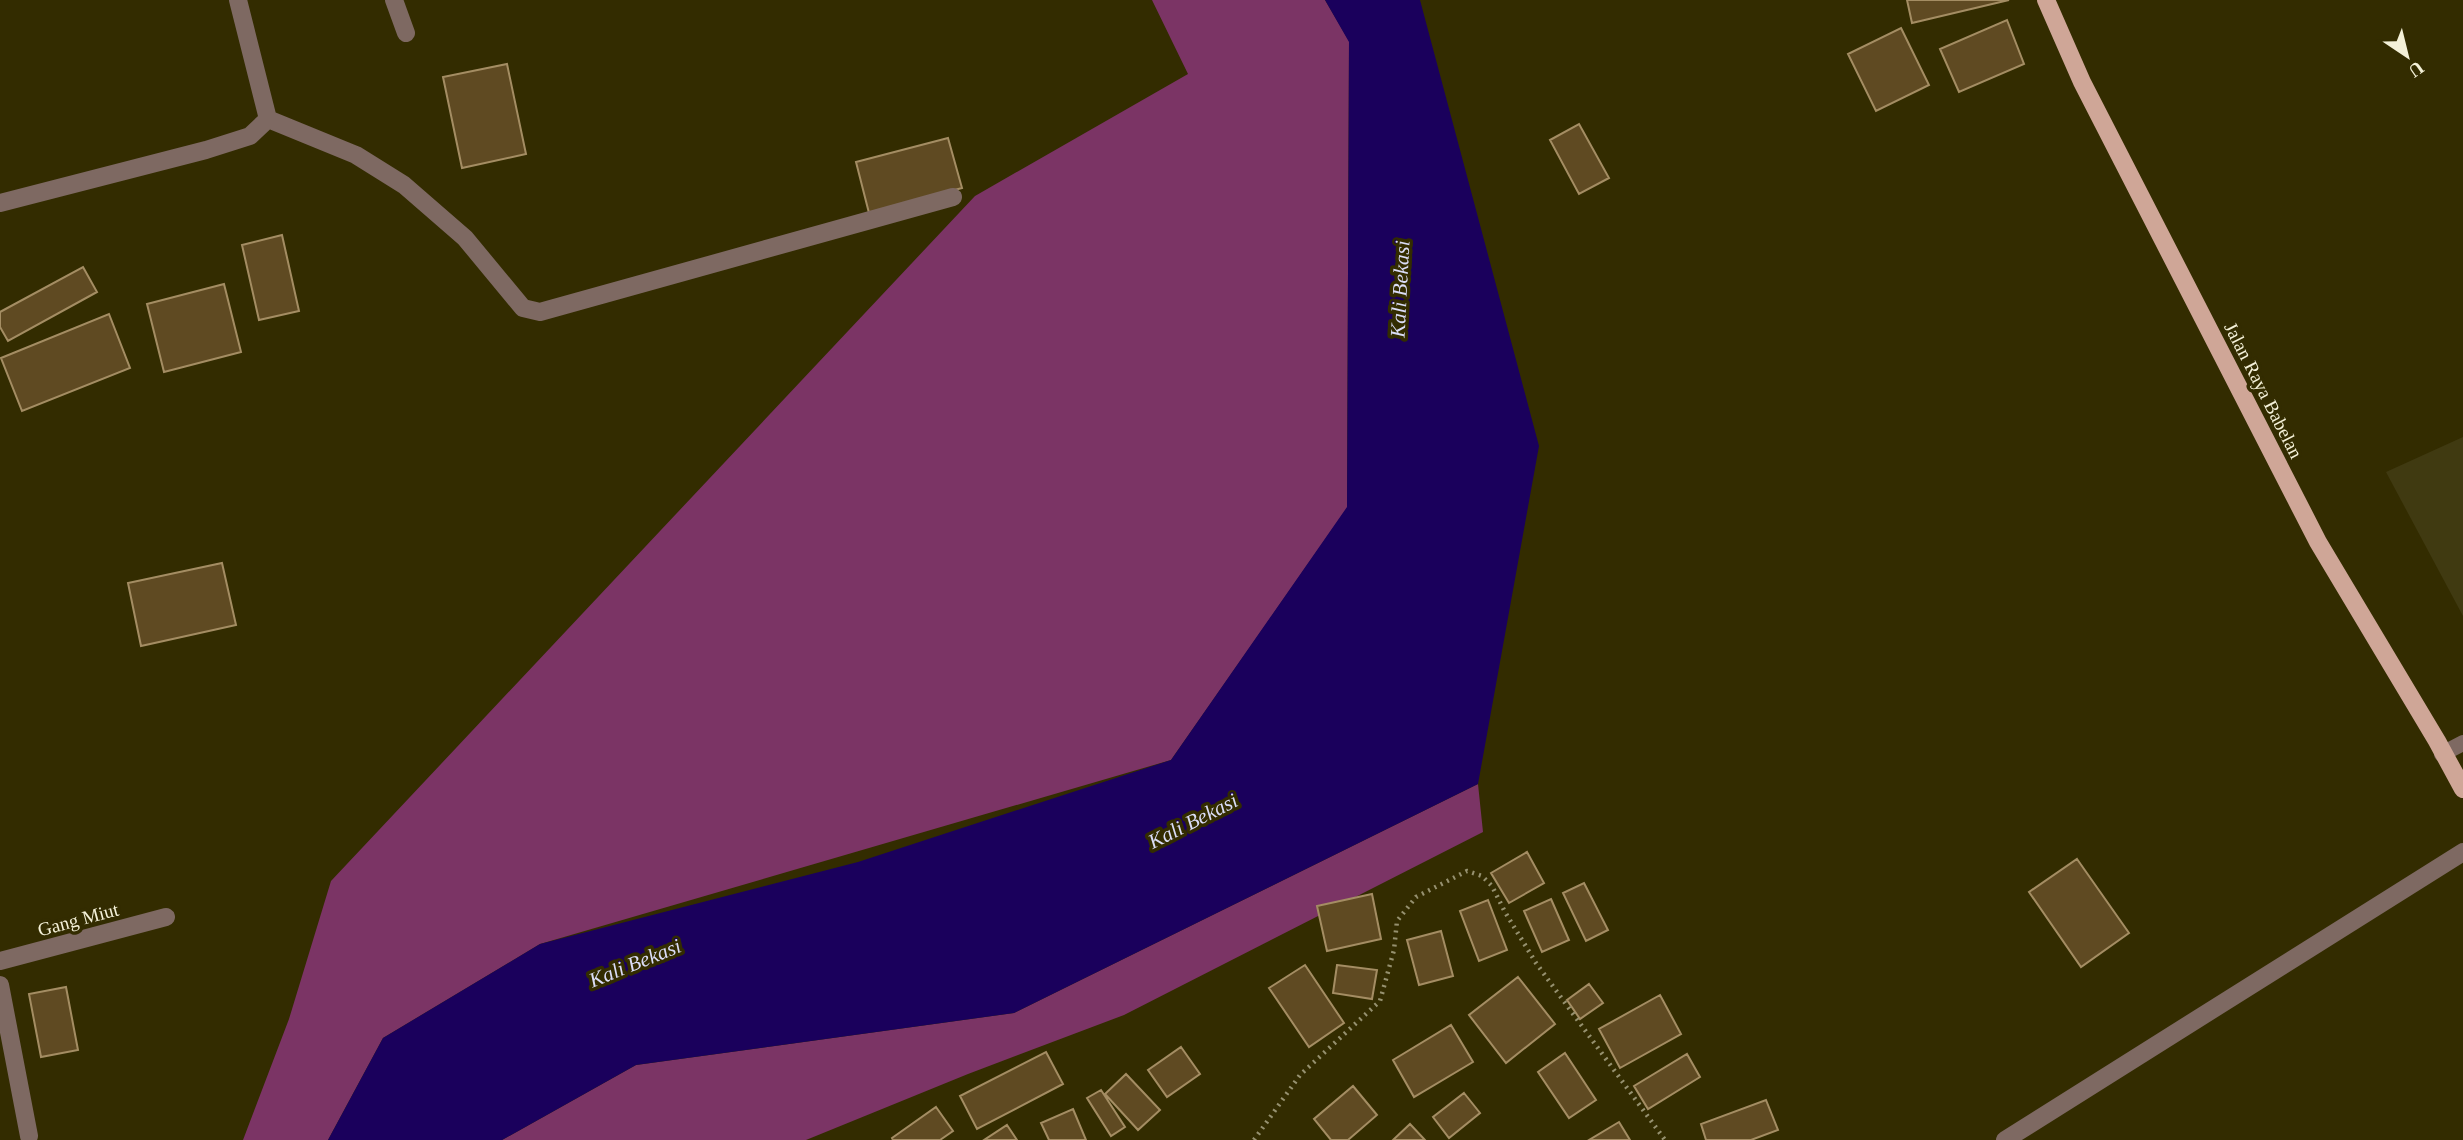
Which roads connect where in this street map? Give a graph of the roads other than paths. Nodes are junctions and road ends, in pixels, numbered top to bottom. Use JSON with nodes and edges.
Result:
{"nodes":[{"id":1,"x":237,"y":0,"type":"edge"},
{"id":2,"x":394,"y":0,"type":"edge"},
{"id":3,"x":2046,"y":0,"type":"edge"},
{"id":4,"x":406,"y":33,"type":"dead end"},
{"id":5,"x":268,"y":119,"type":"junction"},
{"id":6,"x":953,"y":197,"type":"dead end"},
{"id":7,"x":0,"y":203,"type":"edge"},
{"id":8,"x":2463,"y":743,"type":"edge"},
{"id":9,"x":2442,"y":754,"type":"junction"},
{"id":10,"x":2463,"y":789,"type":"edge"},
{"id":11,"x":2463,"y":852,"type":"edge"},
{"id":12,"x":166,"y":917,"type":"dead end"},
{"id":13,"x":0,"y":961,"type":"edge"},
{"id":14,"x":0,"y":985,"type":"edge"},
{"id":15,"x":29,"y":1136,"type":"dead end"},
{"id":16,"x":2005,"y":1140,"type":"edge"}],
"edges":[{"from":1,"to":5,"type":"street"},
{"from":2,"to":4,"type":"street"},
{"from":3,"to":9,"type":"main road","name":"Jalan Raya Babelan"},
{"from":5,"to":6,"type":"street"},
{"from":5,"to":7,"type":"street"},
{"from":8,"to":9,"type":"lane"},
{"from":9,"to":10,"type":"main road","name":"Jalan Raya Babelan"},
{"from":11,"to":16,"type":"street"},
{"from":12,"to":13,"type":"street","name":"Gang Miut"},
{"from":14,"to":15,"type":"street"}]}
